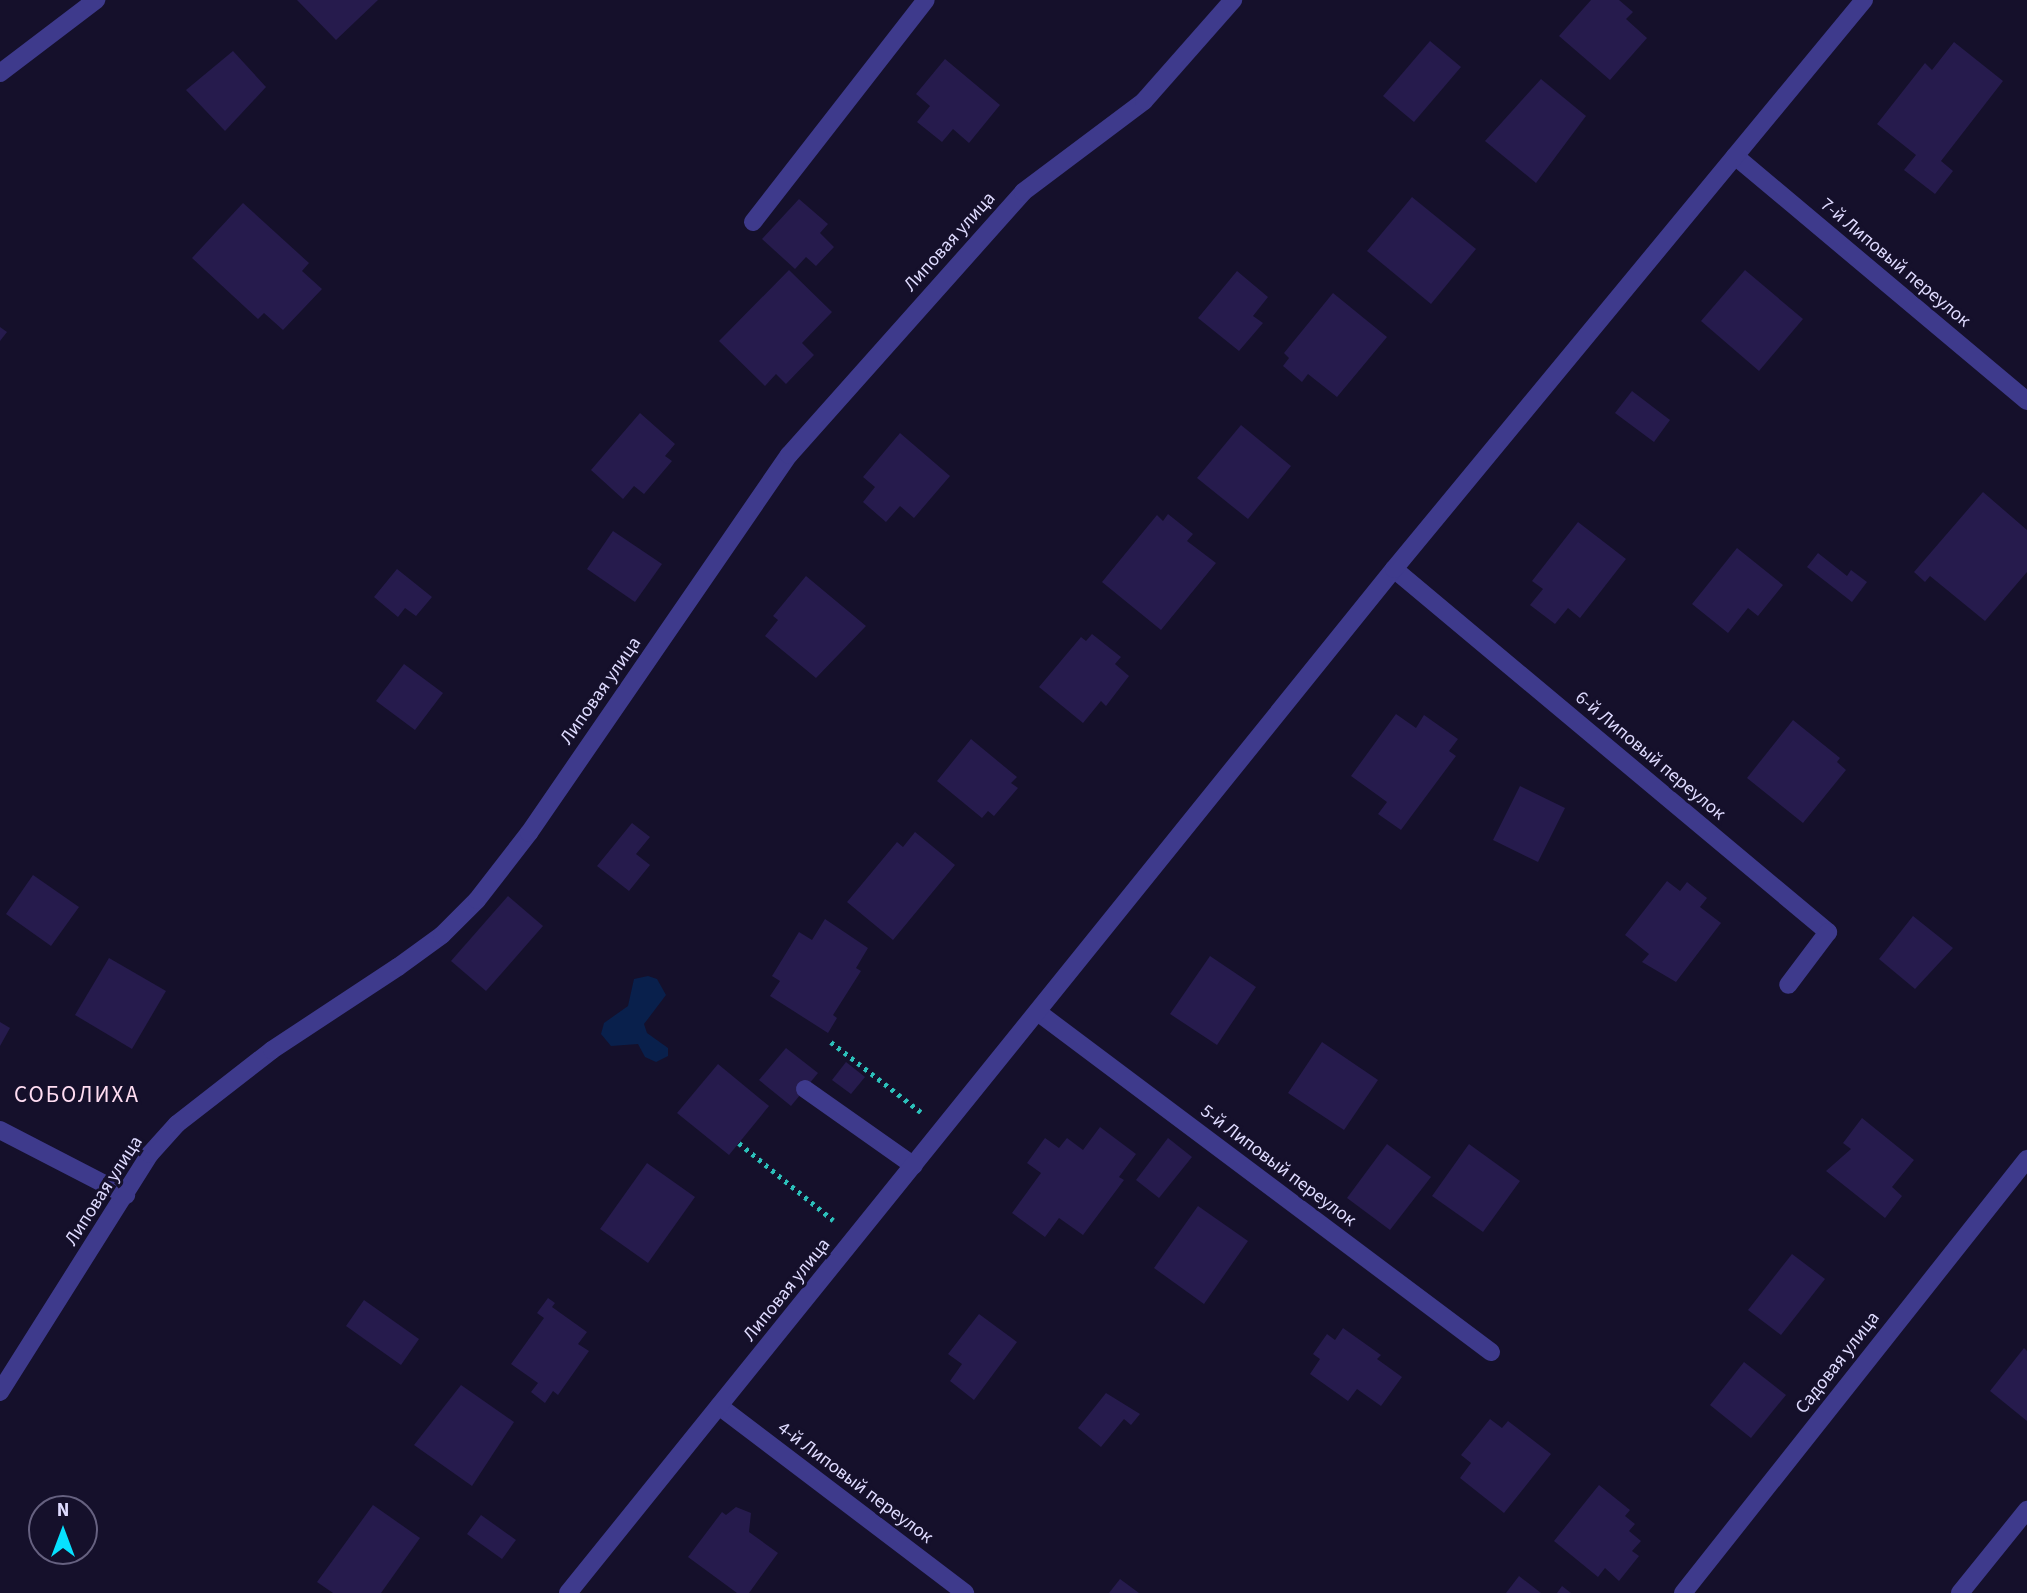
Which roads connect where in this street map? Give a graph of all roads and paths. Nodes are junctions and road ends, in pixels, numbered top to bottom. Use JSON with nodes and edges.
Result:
{"nodes":[{"id":1,"x":96,"y":0,"type":"edge"},
{"id":2,"x":926,"y":0,"type":"edge"},
{"id":3,"x":1233,"y":0,"type":"edge"},
{"id":4,"x":1864,"y":0,"type":"edge"},
{"id":5,"x":0,"y":73,"type":"edge"},
{"id":6,"x":1735,"y":156,"type":"junction"},
{"id":7,"x":753,"y":222,"type":"dead end"},
{"id":8,"x":2027,"y":401,"type":"edge"},
{"id":9,"x":1394,"y":569,"type":"junction"},
{"id":10,"x":1788,"y":985,"type":"dead end"},
{"id":11,"x":1039,"y":1013,"type":"junction"},
{"id":12,"x":831,"y":1042,"type":"dead end"},
{"id":13,"x":805,"y":1089,"type":"dead end"},
{"id":14,"x":0,"y":1130,"type":"edge"},
{"id":15,"x":944,"y":1130,"type":"junction"},
{"id":16,"x":739,"y":1143,"type":"dead end"},
{"id":17,"x":2027,"y":1159,"type":"edge"},
{"id":18,"x":914,"y":1166,"type":"junction"},
{"id":19,"x":126,"y":1195,"type":"junction"},
{"id":20,"x":855,"y":1238,"type":"junction"},
{"id":21,"x":1491,"y":1352,"type":"dead end"},
{"id":22,"x":0,"y":1392,"type":"edge"},
{"id":23,"x":719,"y":1406,"type":"junction"},
{"id":24,"x":2027,"y":1510,"type":"edge"},
{"id":25,"x":568,"y":1593,"type":"edge"},
{"id":26,"x":965,"y":1593,"type":"edge"},
{"id":27,"x":1683,"y":1593,"type":"edge"},
{"id":28,"x":1960,"y":1593,"type":"edge"}],
"edges":[{"from":1,"to":5,"type":"street"},
{"from":2,"to":7,"type":"street"},
{"from":3,"to":19,"type":"street","name":"Липовая улица"},
{"from":4,"to":6,"type":"street","name":"Липовая улица"},
{"from":6,"to":8,"type":"street","name":"7-й Липовый переулок"},
{"from":6,"to":9,"type":"street","name":"Липовая улица"},
{"from":9,"to":10,"type":"street","name":"6-й Липовый переулок"},
{"from":9,"to":11,"type":"street","name":"Липовая улица"},
{"from":11,"to":15,"type":"street","name":"Липовая улица"},
{"from":11,"to":21,"type":"street","name":"5-й Липовый переулок"},
{"from":12,"to":15,"type":"path"},
{"from":13,"to":18,"type":"street"},
{"from":14,"to":19,"type":"street"},
{"from":15,"to":18,"type":"street","name":"Липовая улица"},
{"from":16,"to":20,"type":"path"},
{"from":17,"to":27,"type":"street","name":"Садовая улица"},
{"from":18,"to":20,"type":"street","name":"Липовая улица"},
{"from":19,"to":22,"type":"street","name":"Липовая улица"},
{"from":20,"to":23,"type":"street","name":"Липовая улица"},
{"from":23,"to":25,"type":"street","name":"Липовая улица"},
{"from":23,"to":26,"type":"street","name":"4-й Липовый переулок"},
{"from":24,"to":28,"type":"street"}]}
